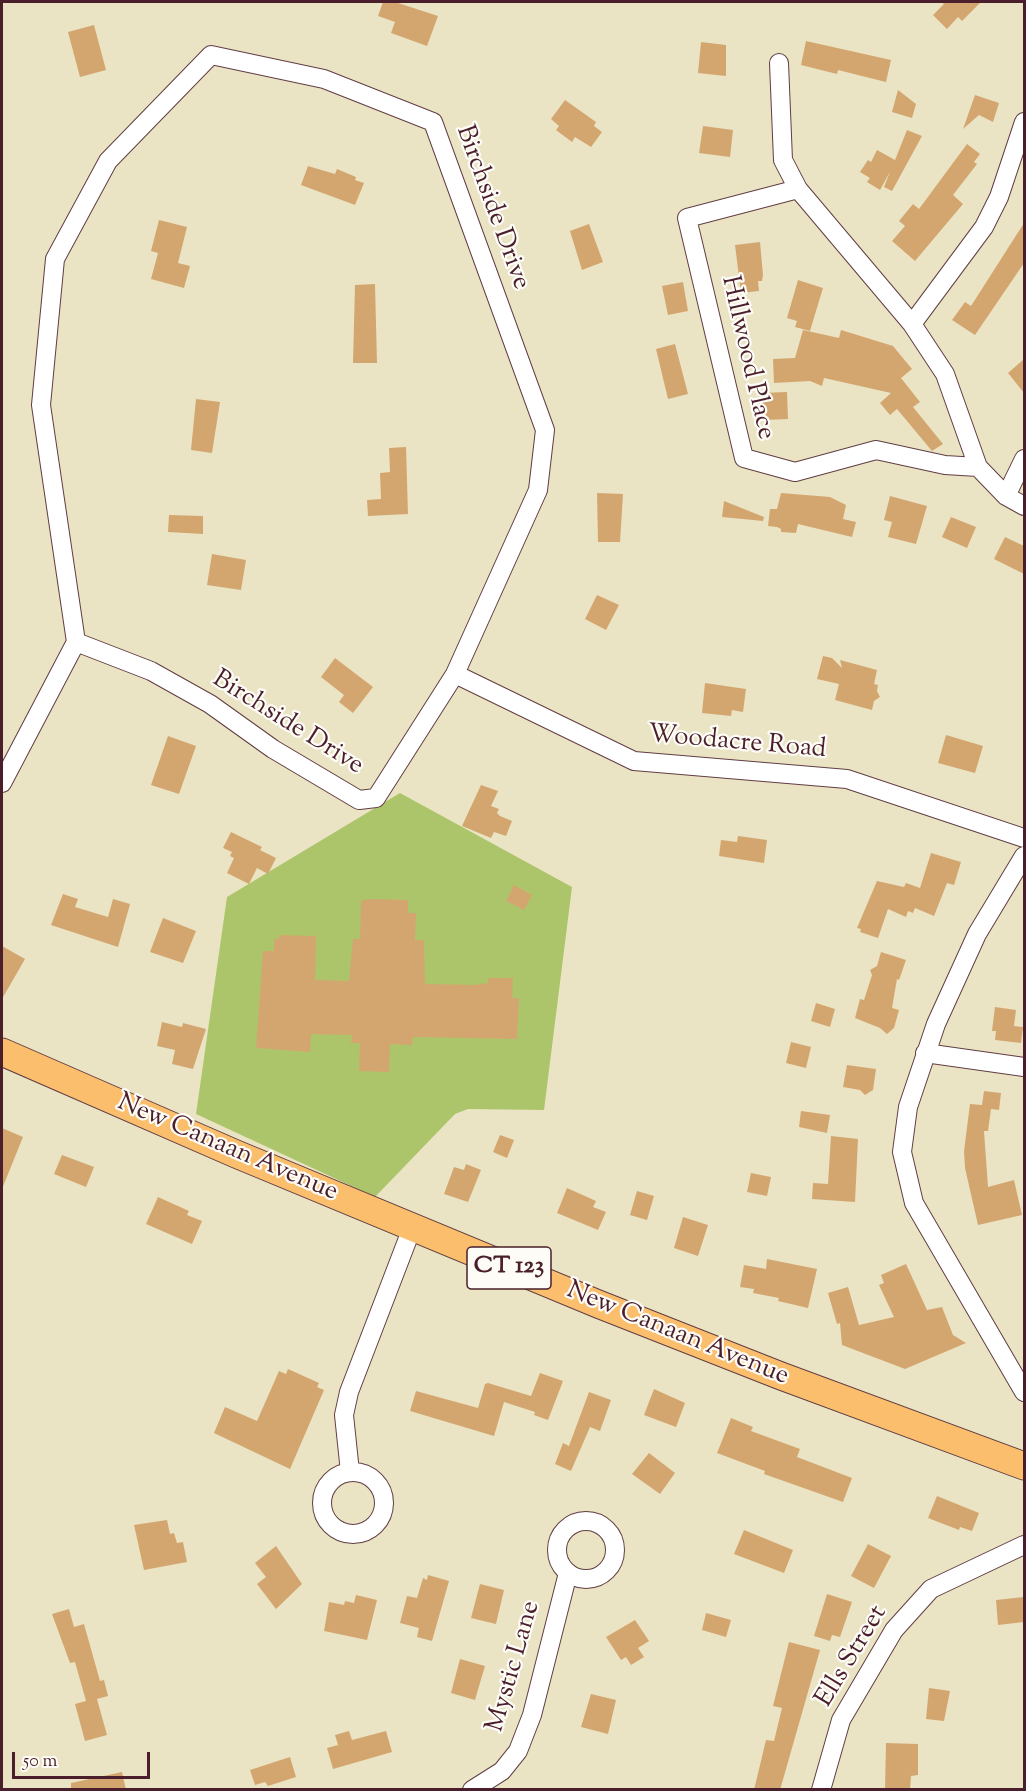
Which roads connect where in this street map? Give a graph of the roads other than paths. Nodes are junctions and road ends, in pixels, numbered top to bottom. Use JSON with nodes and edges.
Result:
{"nodes":[{"id":1,"x":779,"y":63,"type":"dead end"},
{"id":2,"x":1024,"y":122,"type":"edge"},
{"id":3,"x":798,"y":189,"type":"junction"},
{"id":4,"x":912,"y":324,"type":"junction"},
{"id":5,"x":1024,"y":459,"type":"edge"},
{"id":6,"x":978,"y":467,"type":"junction"},
{"id":7,"x":1006,"y":496,"type":"junction"},
{"id":8,"x":1024,"y":506,"type":"edge"},
{"id":9,"x":76,"y":642,"type":"junction"},
{"id":10,"x":455,"y":674,"type":"junction"},
{"id":11,"x":2,"y":783,"type":"edge"},
{"id":12,"x":1024,"y":838,"type":"edge"},
{"id":13,"x":1024,"y":856,"type":"edge"},
{"id":14,"x":2,"y":1053,"type":"edge"},
{"id":15,"x":925,"y":1053,"type":"junction"},
{"id":16,"x":1024,"y":1067,"type":"edge"},
{"id":17,"x":412,"y":1228,"type":"junction"},
{"id":18,"x":1024,"y":1392,"type":"edge"},
{"id":19,"x":1024,"y":1466,"type":"edge"},
{"id":20,"x":350,"y":1472,"type":"dead end"},
{"id":21,"x":1024,"y":1545,"type":"edge"},
{"id":22,"x":568,"y":1573,"type":"dead end"},
{"id":23,"x":472,"y":1790,"type":"edge"},
{"id":24,"x":821,"y":1790,"type":"edge"}],
"edges":[{"from":1,"to":3,"type":"street"},
{"from":2,"to":4,"type":"street"},
{"from":3,"to":4,"type":"street"},
{"from":3,"to":6,"type":"street","name":"Hillwood Place"},
{"from":4,"to":6,"type":"street"},
{"from":5,"to":7,"type":"street"},
{"from":6,"to":7,"type":"street"},
{"from":7,"to":8,"type":"street"},
{"from":9,"to":10,"type":"street","name":"Birchside Drive"},
{"from":9,"to":10,"type":"street","name":"Birchside Drive"},
{"from":9,"to":11,"type":"street"},
{"from":10,"to":12,"type":"street","name":"Woodacre Road"},
{"from":13,"to":15,"type":"street"},
{"from":14,"to":17,"type":"main road","name":"New Canaan Avenue","number":"CT 123"},
{"from":15,"to":16,"type":"street"},
{"from":15,"to":18,"type":"street"},
{"from":17,"to":19,"type":"main road","name":"New Canaan Avenue","number":"CT 123"},
{"from":17,"to":20,"type":"street"},
{"from":21,"to":24,"type":"street","name":"Ells Street"},
{"from":22,"to":23,"type":"street","name":"Mystic Lane"}]}
